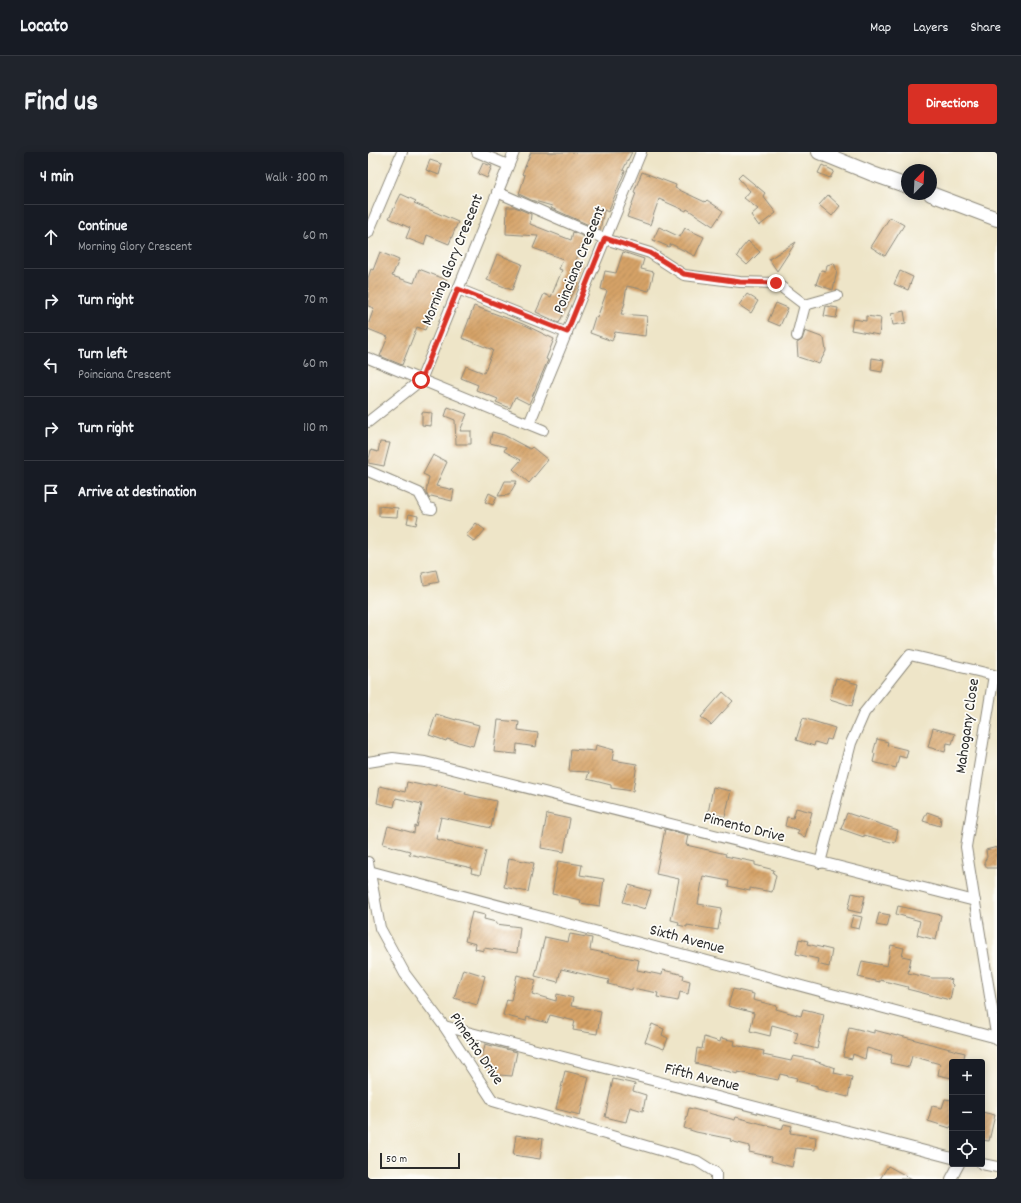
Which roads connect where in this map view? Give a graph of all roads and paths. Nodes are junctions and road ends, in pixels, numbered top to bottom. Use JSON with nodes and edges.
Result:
{"nodes":[{"id":1,"x":477,"y":152,"type":"edge"},
{"id":2,"x":514,"y":152,"type":"edge"},
{"id":3,"x":641,"y":152,"type":"edge"},
{"id":4,"x":819,"y":152,"type":"edge"},
{"id":5,"x":399,"y":153,"type":"edge"},
{"id":6,"x":508,"y":165,"type":"junction"},
{"id":7,"x":901,"y":184,"type":"edge"},
{"id":8,"x":497,"y":192,"type":"junction"},
{"id":9,"x":937,"y":196,"type":"edge"},
{"id":10,"x":997,"y":219,"type":"edge"},
{"id":11,"x":368,"y":233,"type":"edge"},
{"id":12,"x":605,"y":238,"type":"junction"},
{"id":13,"x":458,"y":289,"type":"junction"},
{"id":14,"x":837,"y":296,"type":"dead end"},
{"id":15,"x":805,"y":305,"type":"junction"},
{"id":16,"x":567,"y":332,"type":"junction"},
{"id":17,"x":797,"y":336,"type":"dead end"},
{"id":18,"x":368,"y":358,"type":"edge"},
{"id":19,"x":421,"y":380,"type":"junction"},
{"id":20,"x":368,"y":422,"type":"edge"},
{"id":21,"x":529,"y":424,"type":"junction"},
{"id":22,"x":543,"y":430,"type":"dead end"},
{"id":23,"x":368,"y":471,"type":"edge"},
{"id":24,"x":432,"y":509,"type":"dead end"},
{"id":25,"x":368,"y":762,"type":"edge"},
{"id":26,"x":820,"y":863,"type":"junction"},
{"id":27,"x":369,"y":866,"type":"edge"},
{"id":28,"x":975,"y":901,"type":"junction"},
{"id":29,"x":444,"y":1026,"type":"junction"},
{"id":30,"x":997,"y":1039,"type":"edge"},
{"id":31,"x":949,"y":1157,"type":"edge"},
{"id":32,"x":985,"y":1165,"type":"edge"},
{"id":33,"x":957,"y":1167,"type":"edge"},
{"id":34,"x":997,"y":1167,"type":"edge"},
{"id":35,"x":716,"y":1179,"type":"edge"},
{"id":36,"x":951,"y":1179,"type":"edge"}],
"edges":[{"from":1,"to":6,"type":"street"},
{"from":2,"to":6,"type":"street","name":"Morning Glory Crescent"},
{"from":3,"to":12,"type":"street","name":"Poinciana Crescent"},
{"from":4,"to":7,"type":"street"},
{"from":5,"to":11,"type":"street"},
{"from":6,"to":8,"type":"street","name":"Morning Glory Crescent"},
{"from":8,"to":12,"type":"street"},
{"from":8,"to":13,"type":"street","name":"Morning Glory Crescent"},
{"from":9,"to":10,"type":"street"},
{"from":12,"to":15,"type":"street"},
{"from":12,"to":16,"type":"street","name":"Poinciana Crescent"},
{"from":13,"to":16,"type":"street"},
{"from":13,"to":19,"type":"street","name":"Morning Glory Crescent"},
{"from":14,"to":15,"type":"street"},
{"from":15,"to":17,"type":"street"},
{"from":16,"to":21,"type":"street","name":"Poinciana Crescent"},
{"from":18,"to":19,"type":"street"},
{"from":19,"to":20,"type":"street"},
{"from":19,"to":21,"type":"street"},
{"from":21,"to":22,"type":"street"},
{"from":23,"to":24,"type":"street"},
{"from":25,"to":26,"type":"street","name":"Pimento Drive"},
{"from":26,"to":28,"type":"street","name":"Pimento Drive"},
{"from":26,"to":28,"type":"street","name":"Mahogany Close"},
{"from":27,"to":29,"type":"street","name":"Pimento Drive"},
{"from":27,"to":30,"type":"street","name":"Sixth Avenue"},
{"from":28,"to":30,"type":"street"},
{"from":29,"to":31,"type":"street","name":"Fifth Avenue"},
{"from":29,"to":35,"type":"street","name":"Pimento Drive"},
{"from":32,"to":34,"type":"street"},
{"from":33,"to":36,"type":"street"}]}
